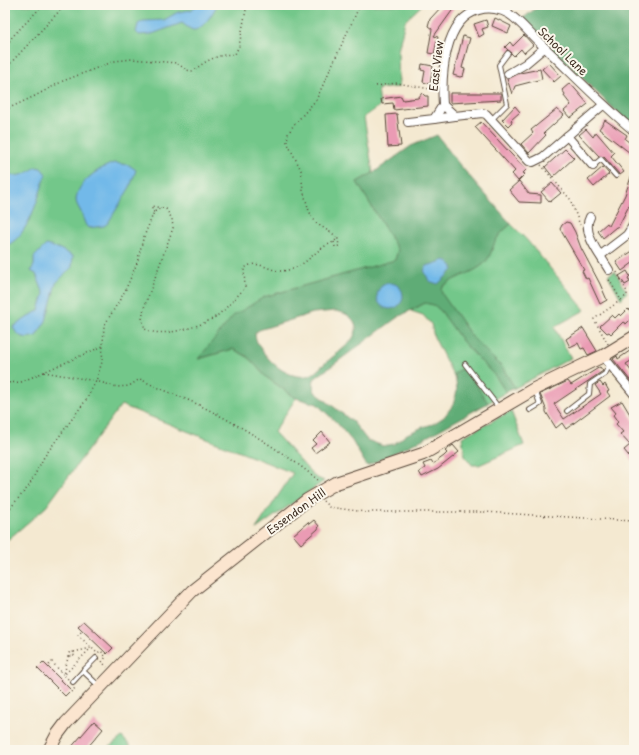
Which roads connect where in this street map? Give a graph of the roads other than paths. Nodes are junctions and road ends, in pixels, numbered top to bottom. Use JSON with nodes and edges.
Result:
{"nodes":[{"id":1,"x":510,"y":5,"type":"edge"},
{"id":2,"x":509,"y":14,"type":"junction"},
{"id":3,"x":544,"y":48,"type":"junction"},
{"id":4,"x":508,"y":53,"type":"dead end"},
{"id":5,"x":508,"y":74,"type":"dead end"},
{"id":6,"x":443,"y":105,"type":"junction"},
{"id":7,"x":603,"y":105,"type":"junction"},
{"id":8,"x":455,"y":116,"type":"junction"},
{"id":9,"x":434,"y":119,"type":"junction"},
{"id":10,"x":492,"y":119,"type":"junction"},
{"id":11,"x":408,"y":122,"type":"dead end"},
{"id":12,"x":634,"y":131,"type":"edge"},
{"id":13,"x":567,"y":136,"type":"junction"},
{"id":14,"x":593,"y":166,"type":"joint"},
{"id":15,"x":616,"y":176,"type":"dead end"},
{"id":16,"x":590,"y":217,"type":"dead end"},
{"id":17,"x":634,"y":224,"type":"edge"},
{"id":18,"x":600,"y":255,"type":"junction"},
{"id":19,"x":607,"y":271,"type":"road end"},
{"id":20,"x":634,"y":337,"type":"edge"},
{"id":21,"x":608,"y":357,"type":"junction"},
{"id":22,"x":465,"y":364,"type":"dead end"},
{"id":23,"x":534,"y":389,"type":"junction"},
{"id":24,"x":634,"y":394,"type":"edge"},
{"id":25,"x":500,"y":409,"type":"junction"},
{"id":26,"x":530,"y":410,"type":"dead end"},
{"id":27,"x":567,"y":411,"type":"dead end"},
{"id":28,"x":96,"y":658,"type":"dead end"},
{"id":29,"x":83,"y":671,"type":"junction"},
{"id":30,"x":73,"y":682,"type":"dead end"},
{"id":31,"x":100,"y":687,"type":"junction"},
{"id":32,"x":49,"y":750,"type":"edge"}],
"edges":[{"from":1,"to":2,"type":"lane"},
{"from":2,"to":3,"type":"street","name":"School Lane"},
{"from":2,"to":6,"type":"street","name":"East View"},
{"from":3,"to":5,"type":"street"},
{"from":3,"to":7,"type":"street","name":"School Lane"},
{"from":4,"to":10,"type":"lane"},
{"from":6,"to":8,"type":"street"},
{"from":6,"to":9,"type":"street"},
{"from":7,"to":12,"type":"street","name":"School Lane"},
{"from":7,"to":13,"type":"street"},
{"from":8,"to":9,"type":"street"},
{"from":8,"to":10,"type":"street"},
{"from":9,"to":11,"type":"street"},
{"from":10,"to":13,"type":"street"},
{"from":13,"to":14,"type":"street"},
{"from":14,"to":15,"type":"lane"},
{"from":16,"to":18,"type":"street"},
{"from":17,"to":18,"type":"street"},
{"from":18,"to":19,"type":"street"},
{"from":20,"to":21,"type":"main road","name":"Essendon Hill"},
{"from":21,"to":23,"type":"main road","name":"Essendon Hill"},
{"from":21,"to":24,"type":"street"},
{"from":21,"to":27,"type":"lane"},
{"from":22,"to":25,"type":"lane"},
{"from":23,"to":25,"type":"main road","name":"Essendon Hill"},
{"from":23,"to":26,"type":"lane"},
{"from":25,"to":31,"type":"main road","name":"Essendon Hill"},
{"from":28,"to":29,"type":"lane"},
{"from":29,"to":30,"type":"lane"},
{"from":29,"to":31,"type":"lane"},
{"from":31,"to":32,"type":"main road","name":"Essendon Hill"}]}
